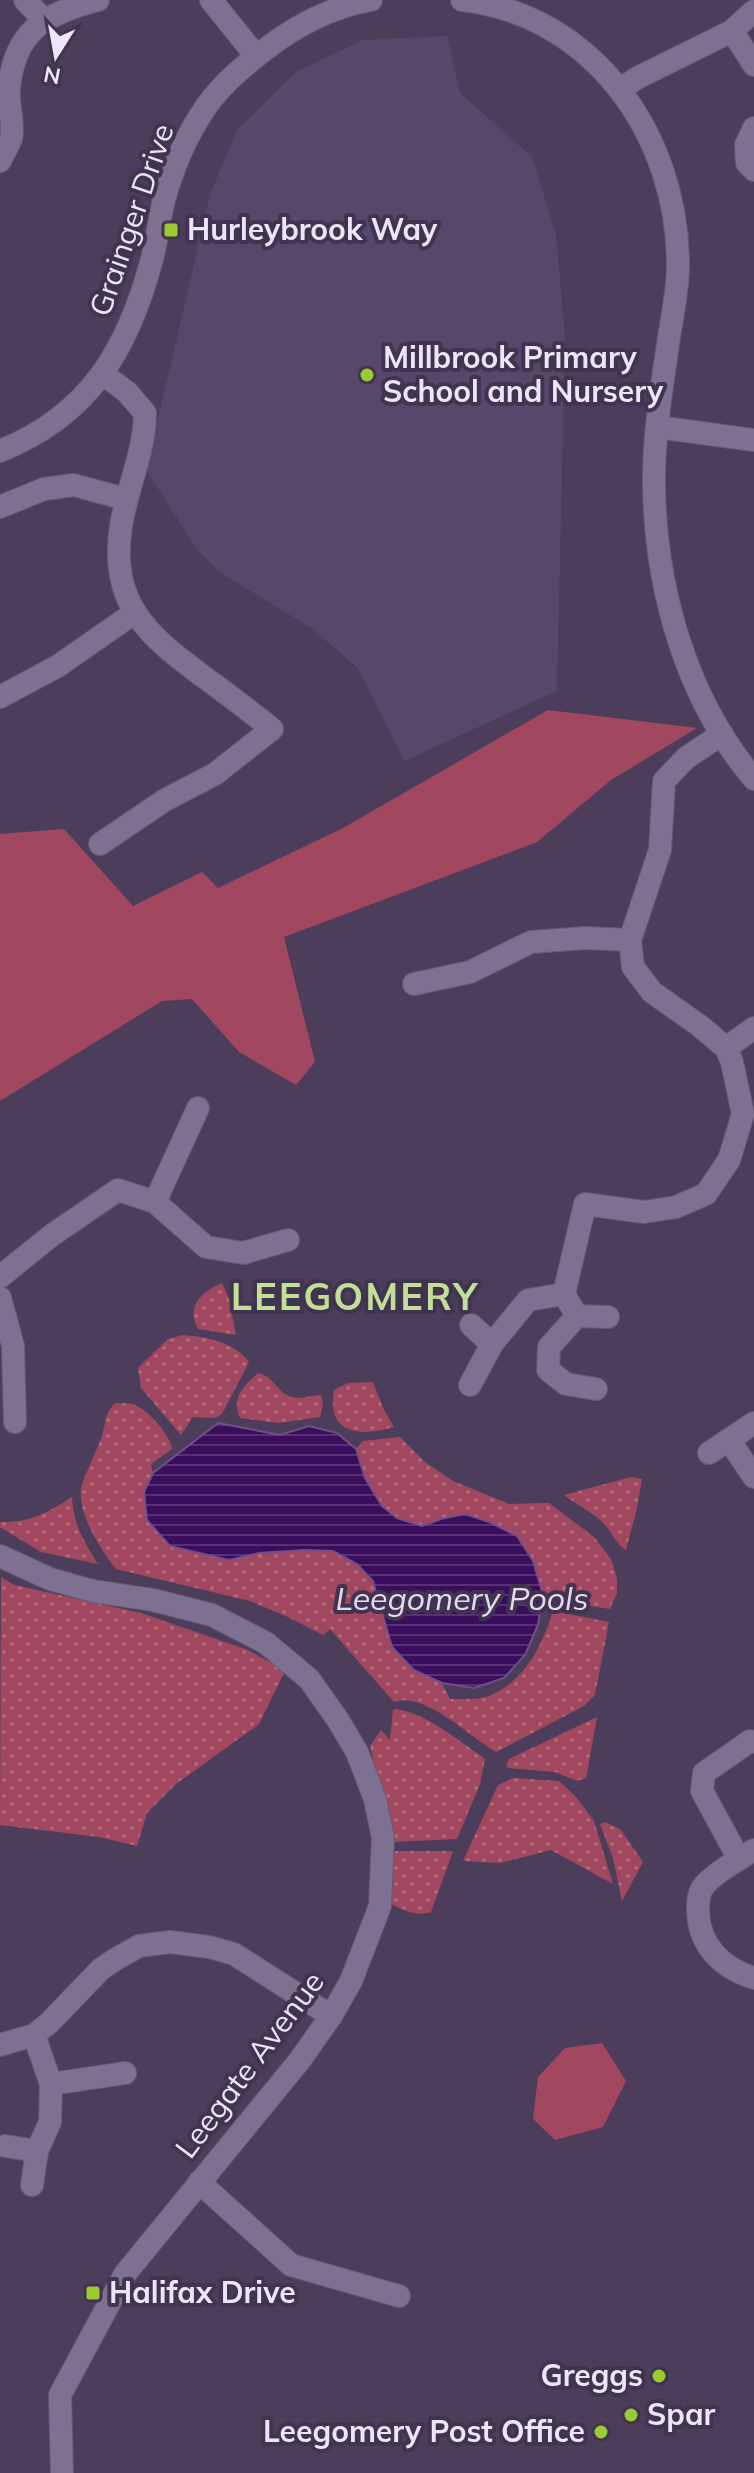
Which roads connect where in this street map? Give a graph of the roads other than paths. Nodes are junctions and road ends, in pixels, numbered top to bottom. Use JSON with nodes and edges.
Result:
{"nodes":[{"id":1,"x":25,"y":0,"type":"edge"},
{"id":2,"x":98,"y":0,"type":"edge"},
{"id":3,"x":211,"y":0,"type":"edge"},
{"id":4,"x":371,"y":0,"type":"edge"},
{"id":5,"x":462,"y":0,"type":"edge"},
{"id":6,"x":754,"y":11,"type":"edge"},
{"id":7,"x":43,"y":19,"type":"junction"},
{"id":8,"x":732,"y":31,"type":"junction"},
{"id":9,"x":256,"y":56,"type":"junction"},
{"id":10,"x":754,"y":65,"type":"edge"},
{"id":11,"x":621,"y":89,"type":"junction"},
{"id":12,"x":754,"y":128,"type":"edge"},
{"id":13,"x":0,"y":161,"type":"edge"},
{"id":14,"x":754,"y":170,"type":"edge"},
{"id":15,"x":103,"y":374,"type":"junction"},
{"id":16,"x":657,"y":427,"type":"junction"},
{"id":17,"x":754,"y":440,"type":"edge"},
{"id":18,"x":0,"y":451,"type":"edge"},
{"id":19,"x":125,"y":499,"type":"junction"},
{"id":20,"x":0,"y":507,"type":"edge"},
{"id":21,"x":134,"y":613,"type":"junction"},
{"id":22,"x":0,"y":697,"type":"edge"},
{"id":23,"x":722,"y":734,"type":"junction"},
{"id":24,"x":754,"y":779,"type":"edge"},
{"id":25,"x":100,"y":844,"type":"dead end"},
{"id":26,"x":630,"y":940,"type":"junction"},
{"id":27,"x":414,"y":984,"type":"dead end"},
{"id":28,"x":754,"y":1028,"type":"edge"},
{"id":29,"x":726,"y":1048,"type":"junction"},
{"id":30,"x":198,"y":1108,"type":"dead end"},
{"id":31,"x":155,"y":1202,"type":"junction"},
{"id":32,"x":288,"y":1240,"type":"dead end"},
{"id":33,"x":0,"y":1277,"type":"edge"},
{"id":34,"x":564,"y":1294,"type":"junction"},
{"id":35,"x":0,"y":1298,"type":"edge"},
{"id":36,"x":577,"y":1316,"type":"junction"},
{"id":37,"x":608,"y":1317,"type":"dead end"},
{"id":38,"x":471,"y":1325,"type":"dead end"},
{"id":39,"x":492,"y":1344,"type":"junction"},
{"id":40,"x":470,"y":1385,"type":"dead end"},
{"id":41,"x":596,"y":1389,"type":"dead end"},
{"id":42,"x":15,"y":1422,"type":"dead end"},
{"id":43,"x":754,"y":1423,"type":"edge"},
{"id":44,"x":729,"y":1440,"type":"junction"},
{"id":45,"x":709,"y":1453,"type":"dead end"},
{"id":46,"x":754,"y":1477,"type":"edge"},
{"id":47,"x":0,"y":1556,"type":"edge"},
{"id":48,"x":754,"y":1742,"type":"edge"},
{"id":49,"x":747,"y":1854,"type":"edge"},
{"id":50,"x":754,"y":1978,"type":"edge"},
{"id":51,"x":331,"y":2016,"type":"junction"},
{"id":52,"x":34,"y":2035,"type":"junction"},
{"id":53,"x":0,"y":2045,"type":"edge"},
{"id":54,"x":125,"y":2073,"type":"dead end"},
{"id":55,"x":51,"y":2084,"type":"junction"},
{"id":56,"x":5,"y":2146,"type":"dead end"},
{"id":57,"x":37,"y":2151,"type":"junction"},
{"id":58,"x":199,"y":2182,"type":"junction"},
{"id":59,"x":32,"y":2185,"type":"dead end"},
{"id":60,"x":399,"y":2296,"type":"dead end"},
{"id":61,"x":62,"y":2473,"type":"edge"}],
"edges":[{"from":1,"to":7,"type":"street"},
{"from":2,"to":7,"type":"street"},
{"from":3,"to":9,"type":"street"},
{"from":4,"to":9,"type":"street","name":"Grainger Drive"},
{"from":5,"to":11,"type":"street"},
{"from":6,"to":8,"type":"street"},
{"from":7,"to":13,"type":"street"},
{"from":8,"to":10,"type":"street"},
{"from":8,"to":11,"type":"street"},
{"from":9,"to":15,"type":"street","name":"Grainger Drive"},
{"from":11,"to":16,"type":"street"},
{"from":12,"to":14,"type":"street"},
{"from":15,"to":18,"type":"street","name":"Grainger Drive"},
{"from":15,"to":19,"type":"street"},
{"from":16,"to":17,"type":"street"},
{"from":16,"to":23,"type":"street"},
{"from":19,"to":20,"type":"street"},
{"from":19,"to":21,"type":"street"},
{"from":21,"to":22,"type":"street"},
{"from":21,"to":25,"type":"street"},
{"from":23,"to":24,"type":"street"},
{"from":23,"to":26,"type":"street"},
{"from":26,"to":27,"type":"street"},
{"from":26,"to":29,"type":"street"},
{"from":28,"to":29,"type":"street"},
{"from":29,"to":34,"type":"street"},
{"from":30,"to":31,"type":"street"},
{"from":31,"to":32,"type":"street"},
{"from":31,"to":33,"type":"street"},
{"from":34,"to":36,"type":"street"},
{"from":34,"to":39,"type":"street"},
{"from":35,"to":42,"type":"street"},
{"from":36,"to":37,"type":"street"},
{"from":36,"to":41,"type":"street"},
{"from":38,"to":39,"type":"street"},
{"from":39,"to":40,"type":"street"},
{"from":43,"to":44,"type":"street"},
{"from":44,"to":45,"type":"street"},
{"from":44,"to":46,"type":"street"},
{"from":47,"to":51,"type":"street","name":"Leegate Avenue"},
{"from":48,"to":49,"type":"street"},
{"from":49,"to":50,"type":"street"},
{"from":51,"to":52,"type":"street"},
{"from":51,"to":58,"type":"street","name":"Leegate Avenue"},
{"from":52,"to":53,"type":"street"},
{"from":52,"to":55,"type":"street"},
{"from":54,"to":55,"type":"street"},
{"from":55,"to":57,"type":"street"},
{"from":56,"to":57,"type":"street"},
{"from":57,"to":59,"type":"street"},
{"from":58,"to":60,"type":"street"},
{"from":58,"to":61,"type":"street","name":"Leegate Avenue"}]}
